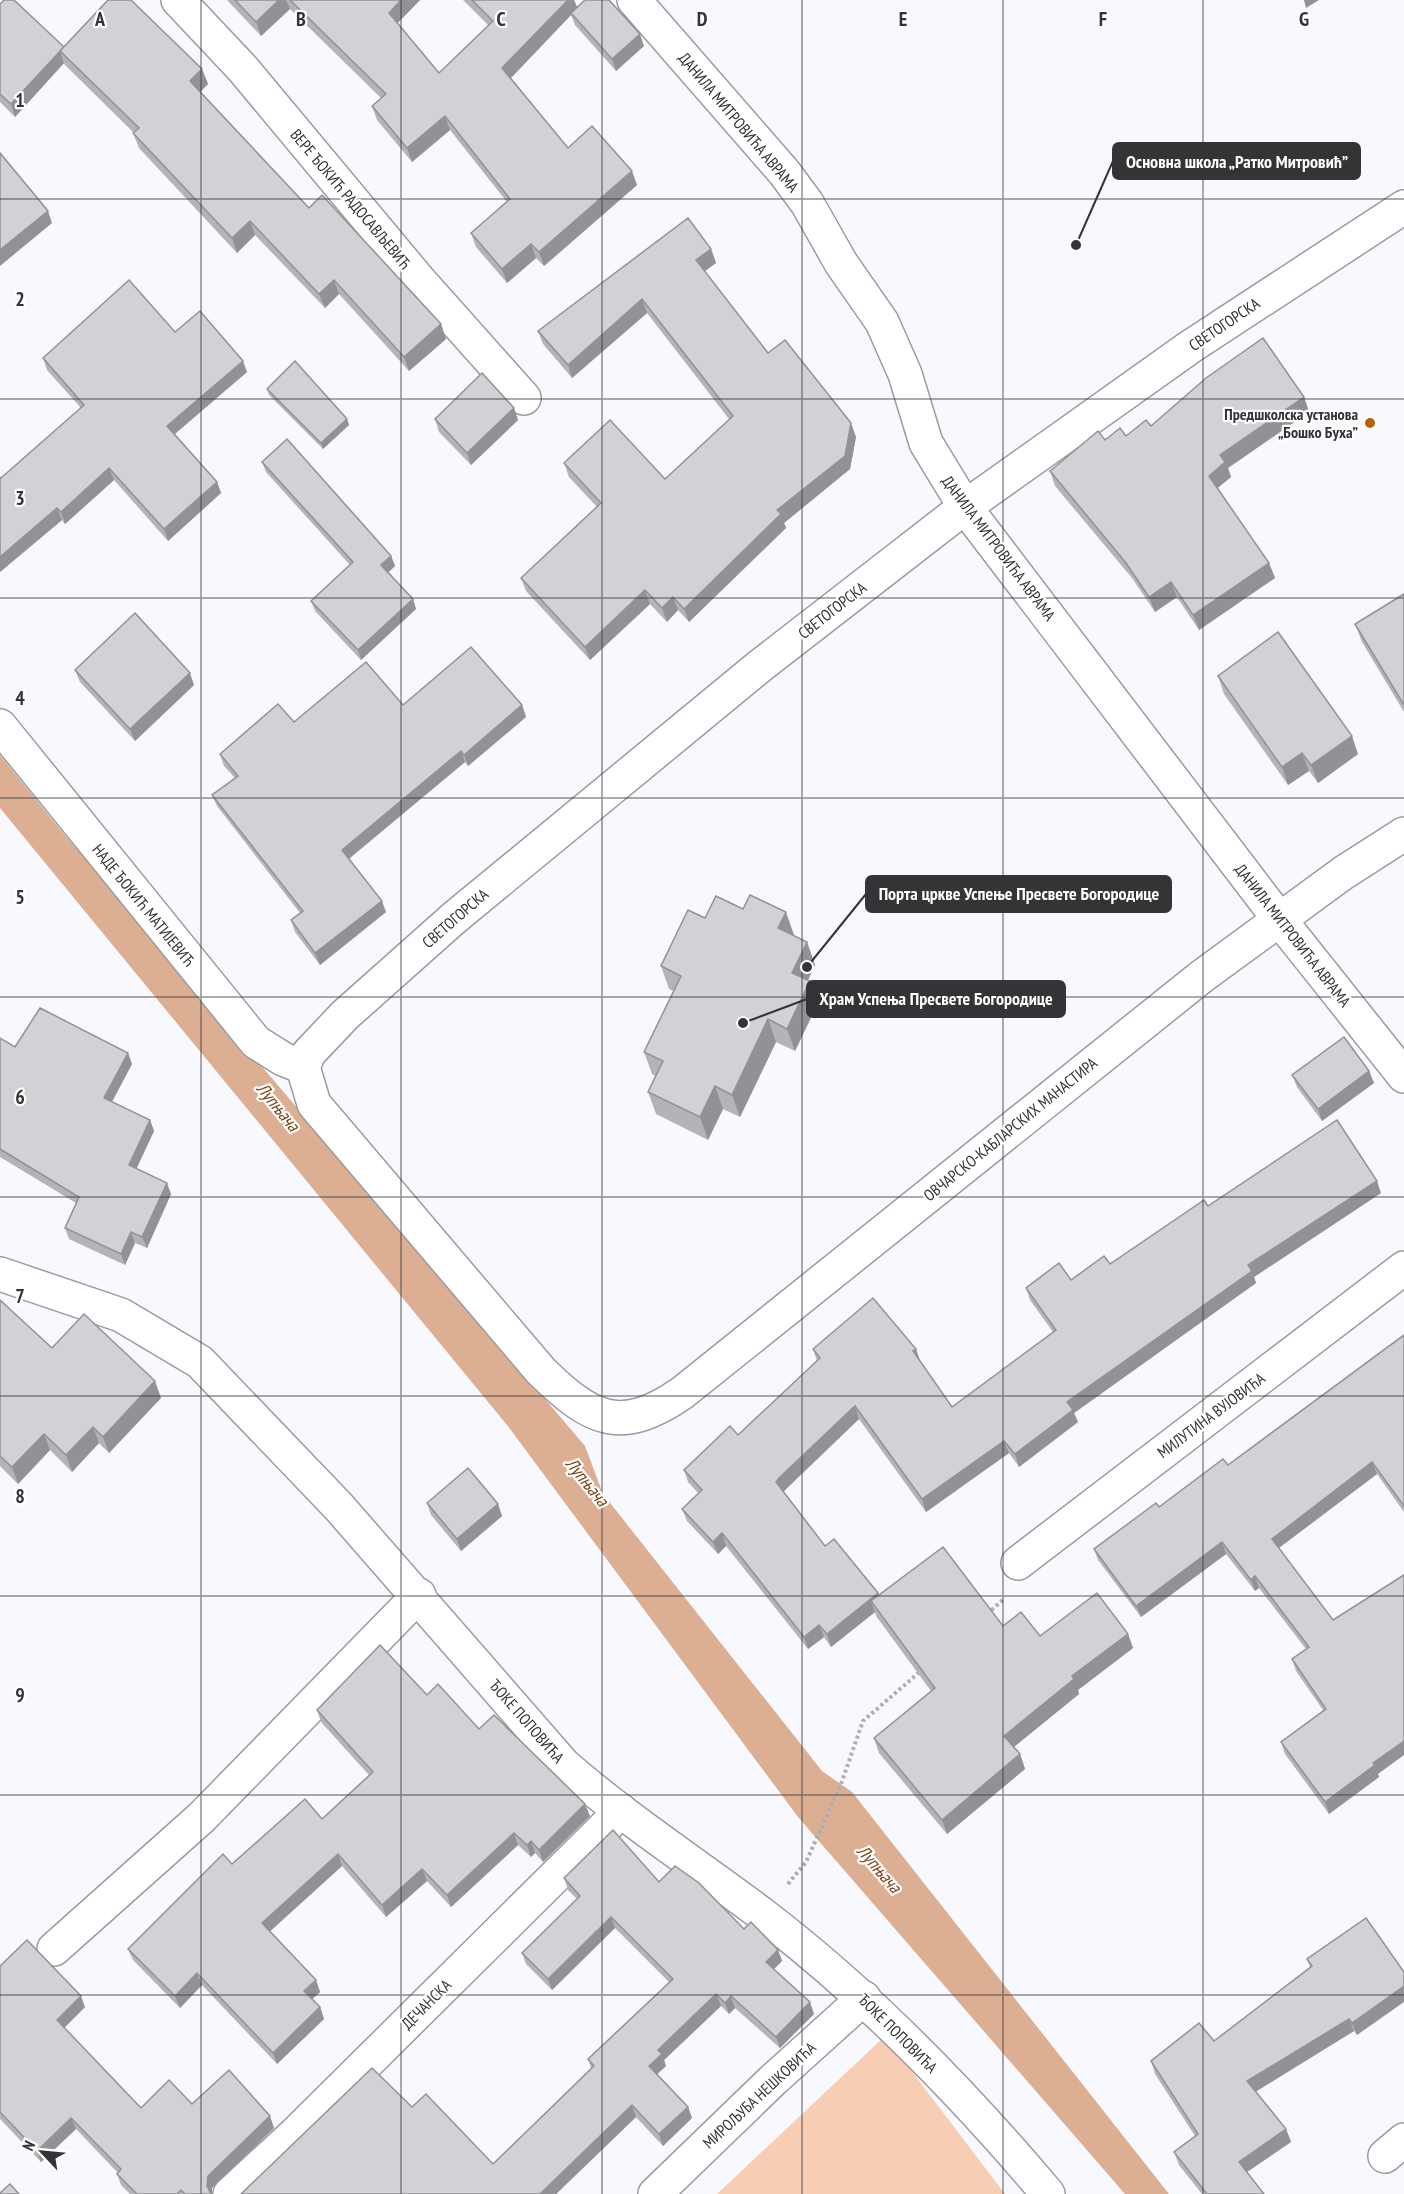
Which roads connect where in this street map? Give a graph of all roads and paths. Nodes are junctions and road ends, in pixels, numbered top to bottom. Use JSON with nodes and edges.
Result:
{"nodes":[{"id":1,"x":178,"y":0,"type":"edge"},
{"id":2,"x":634,"y":0,"type":"edge"},
{"id":3,"x":1404,"y":207,"type":"edge"},
{"id":4,"x":524,"y":398,"type":"dead end"},
{"id":5,"x":965,"y":507,"type":"junction"},
{"id":6,"x":0,"y":726,"type":"edge"},
{"id":7,"x":1404,"y":834,"type":"edge"},
{"id":8,"x":1279,"y":919,"type":"junction"},
{"id":9,"x":303,"y":1067,"type":"junction"},
{"id":10,"x":1404,"y":1076,"type":"edge"},
{"id":11,"x":1404,"y":1268,"type":"edge"},
{"id":12,"x":0,"y":1274,"type":"edge"},
{"id":13,"x":1018,"y":1563,"type":"joint"},
{"id":14,"x":419,"y":1595,"type":"junction"},
{"id":15,"x":979,"y":1620,"type":"edge"},
{"id":16,"x":925,"y":1667,"type":"edge"},
{"id":17,"x":621,"y":1810,"type":"junction"},
{"id":18,"x":806,"y":1862,"type":"dead end"},
{"id":19,"x":54,"y":1949,"type":"dead end"},
{"id":20,"x":864,"y":1998,"type":"junction"},
{"id":21,"x":230,"y":2194,"type":"edge"},
{"id":22,"x":655,"y":2194,"type":"edge"},
{"id":23,"x":1048,"y":2194,"type":"edge"}],
"edges":[{"from":1,"to":4,"type":"street","name":"ВЕРЕ ЂОКИЋ РАДОСАВЉЕВИЋ"},
{"from":2,"to":5,"type":"street","name":"ДАНИЛА МИТРОВИЋА АВРАМА"},
{"from":3,"to":5,"type":"street","name":"СВЕТОГОРСКА"},
{"from":5,"to":8,"type":"street","name":"ДАНИЛА МИТРОВИЋА АВРАМА"},
{"from":5,"to":9,"type":"street","name":"СВЕТОГОРСКА"},
{"from":6,"to":9,"type":"street","name":"НАДЕ ЂОКИЋ МАТИЈЕВИЋ"},
{"from":7,"to":8,"type":"street","name":"ОВЧАРСКО-КАБЛАРСКИХ МАНАСТИРА"},
{"from":8,"to":9,"type":"street","name":"ОВЧАРСКО-КАБЛАРСКИХ МАНАСТИРА"},
{"from":8,"to":10,"type":"street","name":"ДАНИЛА МИТРОВИЋА АВРАМА"},
{"from":11,"to":13,"type":"street","name":"МИЛУТИНА ВУЈОВИЋА"},
{"from":12,"to":14,"type":"street","name":"ЂОКЕ ПОПОВИЋА"},
{"from":13,"to":15,"type":"path"},
{"from":14,"to":17,"type":"street","name":"ЂОКЕ ПОПОВИЋА"},
{"from":14,"to":19,"type":"street"},
{"from":16,"to":18,"type":"path"},
{"from":17,"to":20,"type":"street","name":"ЂОКЕ ПОПОВИЋА"},
{"from":17,"to":21,"type":"street","name":"ДЕЧАНСКА"},
{"from":20,"to":22,"type":"street","name":"МИРОЉУБА НЕШКОВИЋА"},
{"from":20,"to":23,"type":"street","name":"ЂОКЕ ПОПОВИЋА"}]}
